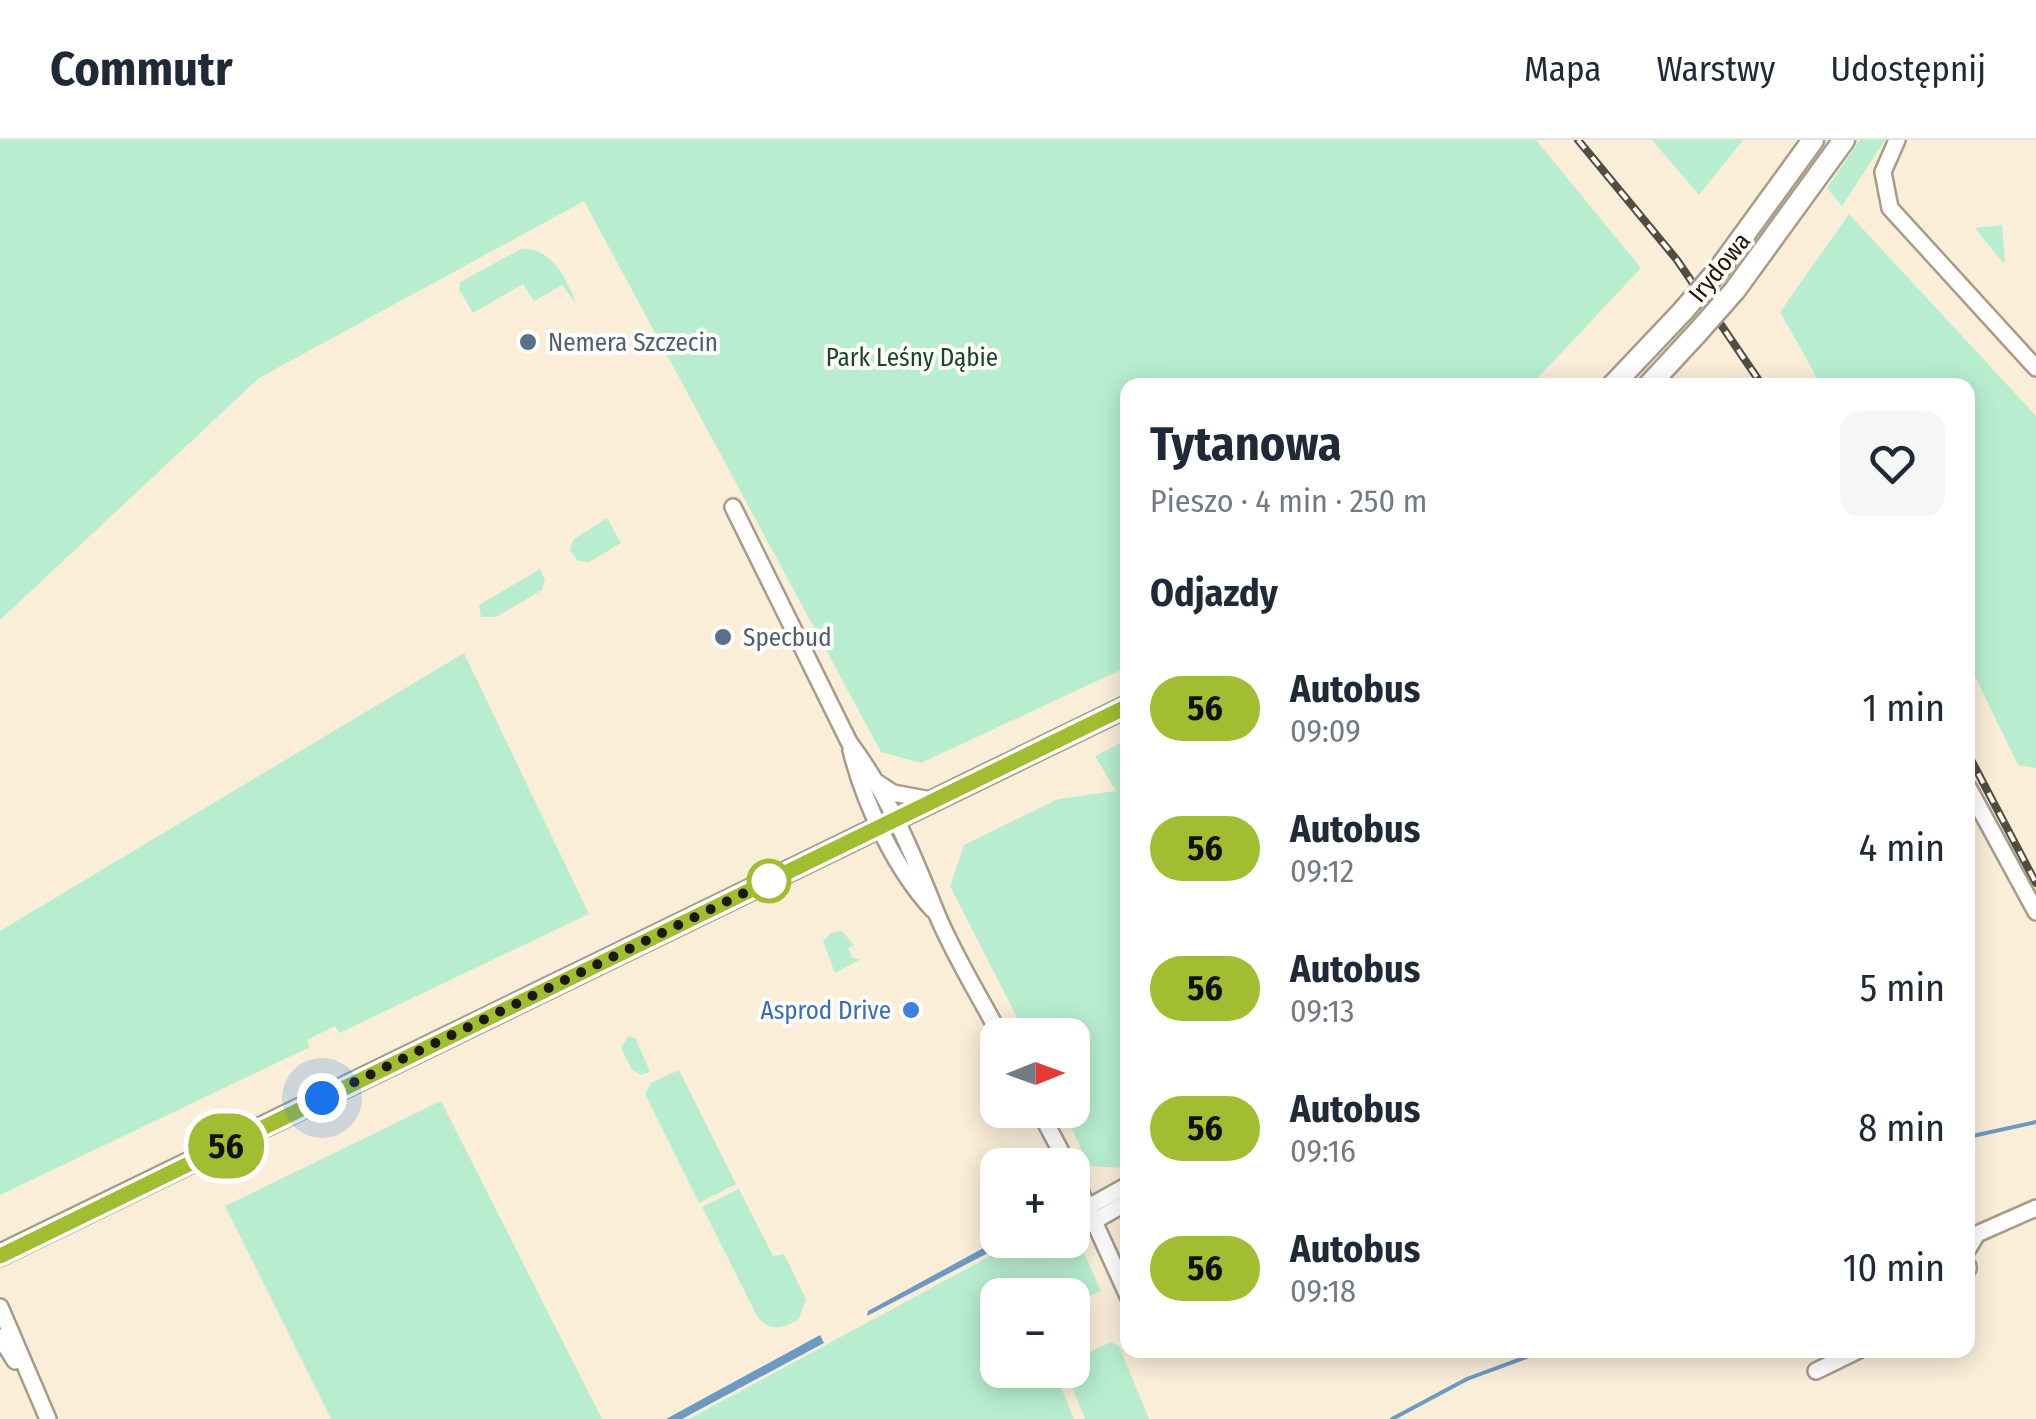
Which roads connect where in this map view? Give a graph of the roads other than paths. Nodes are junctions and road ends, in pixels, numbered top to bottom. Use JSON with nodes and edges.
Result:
{"nodes":[{"id":1,"x":1813,"y":140,"type":"edge"},
{"id":2,"x":1844,"y":140,"type":"edge"},
{"id":3,"x":1897,"y":140,"type":"edge"},
{"id":4,"x":2036,"y":368,"type":"edge"},
{"id":5,"x":1619,"y":378,"type":"edge"},
{"id":6,"x":1655,"y":378,"type":"edge"},
{"id":7,"x":733,"y":507,"type":"dead end"},
{"id":8,"x":1120,"y":710,"type":"edge"},
{"id":9,"x":849,"y":742,"type":"junction"},
{"id":10,"x":874,"y":777,"type":"junction"},
{"id":11,"x":935,"y":800,"type":"junction"},
{"id":12,"x":1975,"y":800,"type":"edge"},
{"id":13,"x":889,"y":823,"type":"junction"},
{"id":14,"x":2036,"y":912,"type":"edge"},
{"id":15,"x":991,"y":1018,"type":"edge"},
{"id":16,"x":1120,"y":1191,"type":"edge"},
{"id":17,"x":1120,"y":1205,"type":"edge"},
{"id":18,"x":1090,"y":1207,"type":"edge"},
{"id":19,"x":2036,"y":1208,"type":"edge"},
{"id":20,"x":1093,"y":1213,"type":"junction"},
{"id":21,"x":1975,"y":1238,"type":"edge"},
{"id":22,"x":6,"y":1249,"type":"edge"},
{"id":23,"x":1120,"y":1277,"type":"edge"},
{"id":24,"x":0,"y":1306,"type":"edge"},
{"id":25,"x":0,"y":1337,"type":"edge"},
{"id":26,"x":1842,"y":1358,"type":"edge"},
{"id":27,"x":1816,"y":1370,"type":"dead end"},
{"id":28,"x":45,"y":1413,"type":"edge"}],
"edges":[{"from":1,"to":5,"type":"street","name":"Irydowa","bridge":true},
{"from":2,"to":6,"type":"street","name":"Irydowa","bridge":true},
{"from":3,"to":4,"type":"street"},
{"from":7,"to":9,"type":"street"},
{"from":8,"to":11,"type":"street"},
{"from":9,"to":10,"type":"street"},
{"from":9,"to":13,"type":"street"},
{"from":10,"to":11,"type":"street"},
{"from":10,"to":13,"type":"street"},
{"from":11,"to":13,"type":"street"},
{"from":12,"to":14,"type":"street"},
{"from":13,"to":15,"type":"street"},
{"from":13,"to":22,"type":"street"},
{"from":16,"to":20,"type":"street"},
{"from":17,"to":20,"type":"street"},
{"from":18,"to":20,"type":"street"},
{"from":19,"to":21,"type":"street"},
{"from":20,"to":23,"type":"street"},
{"from":24,"to":28,"type":"street"},
{"from":25,"to":28,"type":"street"},
{"from":26,"to":27,"type":"street"}]}
